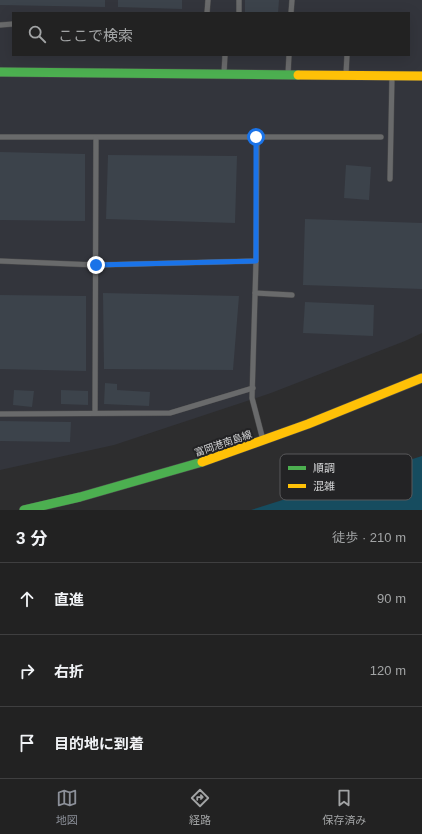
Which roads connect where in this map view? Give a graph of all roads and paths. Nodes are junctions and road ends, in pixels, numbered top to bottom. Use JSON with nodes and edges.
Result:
{"nodes":[{"id":1,"x":208,"y":0,"type":"edge"},
{"id":2,"x":239,"y":0,"type":"edge"},
{"id":3,"x":292,"y":0,"type":"edge"},
{"id":4,"x":207,"y":12,"type":"edge"},
{"id":5,"x":239,"y":12,"type":"edge"},
{"id":6,"x":291,"y":12,"type":"edge"},
{"id":7,"x":12,"y":24,"type":"edge"},
{"id":8,"x":0,"y":25,"type":"edge"},
{"id":9,"x":225,"y":56,"type":"edge"},
{"id":10,"x":289,"y":56,"type":"edge"},
{"id":11,"x":347,"y":56,"type":"edge"},
{"id":12,"x":0,"y":72,"type":"edge"},
{"id":13,"x":224,"y":73,"type":"junction"},
{"id":14,"x":288,"y":74,"type":"junction"},
{"id":15,"x":346,"y":75,"type":"junction"},
{"id":16,"x":392,"y":75,"type":"junction"},
{"id":17,"x":422,"y":76,"type":"edge"},
{"id":18,"x":256,"y":137,"type":"junction"},
{"id":19,"x":381,"y":137,"type":"dead end"},
{"id":20,"x":0,"y":138,"type":"edge"},
{"id":21,"x":96,"y":138,"type":"junction"},
{"id":22,"x":390,"y":179,"type":"dead end"},
{"id":23,"x":256,"y":261,"type":"junction"},
{"id":24,"x":0,"y":262,"type":"edge"},
{"id":25,"x":96,"y":265,"type":"junction"},
{"id":26,"x":255,"y":293,"type":"junction"},
{"id":27,"x":292,"y":295,"type":"dead end"},
{"id":28,"x":422,"y":378,"type":"edge"},
{"id":29,"x":253,"y":388,"type":"junction"},
{"id":30,"x":95,"y":413,"type":"junction"},
{"id":31,"x":0,"y":414,"type":"edge"},
{"id":32,"x":264,"y":441,"type":"junction"},
{"id":33,"x":24,"y":510,"type":"edge"}],
"edges":[{"from":1,"to":4,"type":"lane"},
{"from":2,"to":5,"type":"lane"},
{"from":3,"to":6,"type":"lane"},
{"from":7,"to":8,"type":"lane"},
{"from":9,"to":13,"type":"lane"},
{"from":10,"to":14,"type":"lane"},
{"from":11,"to":15,"type":"lane"},
{"from":12,"to":13,"type":"street"},
{"from":13,"to":14,"type":"street"},
{"from":14,"to":15,"type":"street"},
{"from":15,"to":16,"type":"street"},
{"from":16,"to":17,"type":"street"},
{"from":16,"to":22,"type":"lane"},
{"from":18,"to":19,"type":"lane"},
{"from":18,"to":21,"type":"lane"},
{"from":18,"to":23,"type":"lane"},
{"from":20,"to":21,"type":"lane"},
{"from":21,"to":25,"type":"lane"},
{"from":23,"to":25,"type":"lane"},
{"from":23,"to":26,"type":"lane"},
{"from":24,"to":25,"type":"lane"},
{"from":25,"to":30,"type":"lane"},
{"from":26,"to":27,"type":"lane"},
{"from":26,"to":29,"type":"lane"},
{"from":28,"to":32,"type":"street","name":"富岡港南島線"},
{"from":29,"to":30,"type":"lane"},
{"from":29,"to":32,"type":"lane"},
{"from":30,"to":31,"type":"lane"},
{"from":32,"to":33,"type":"street","name":"富岡港南島線"}]}
